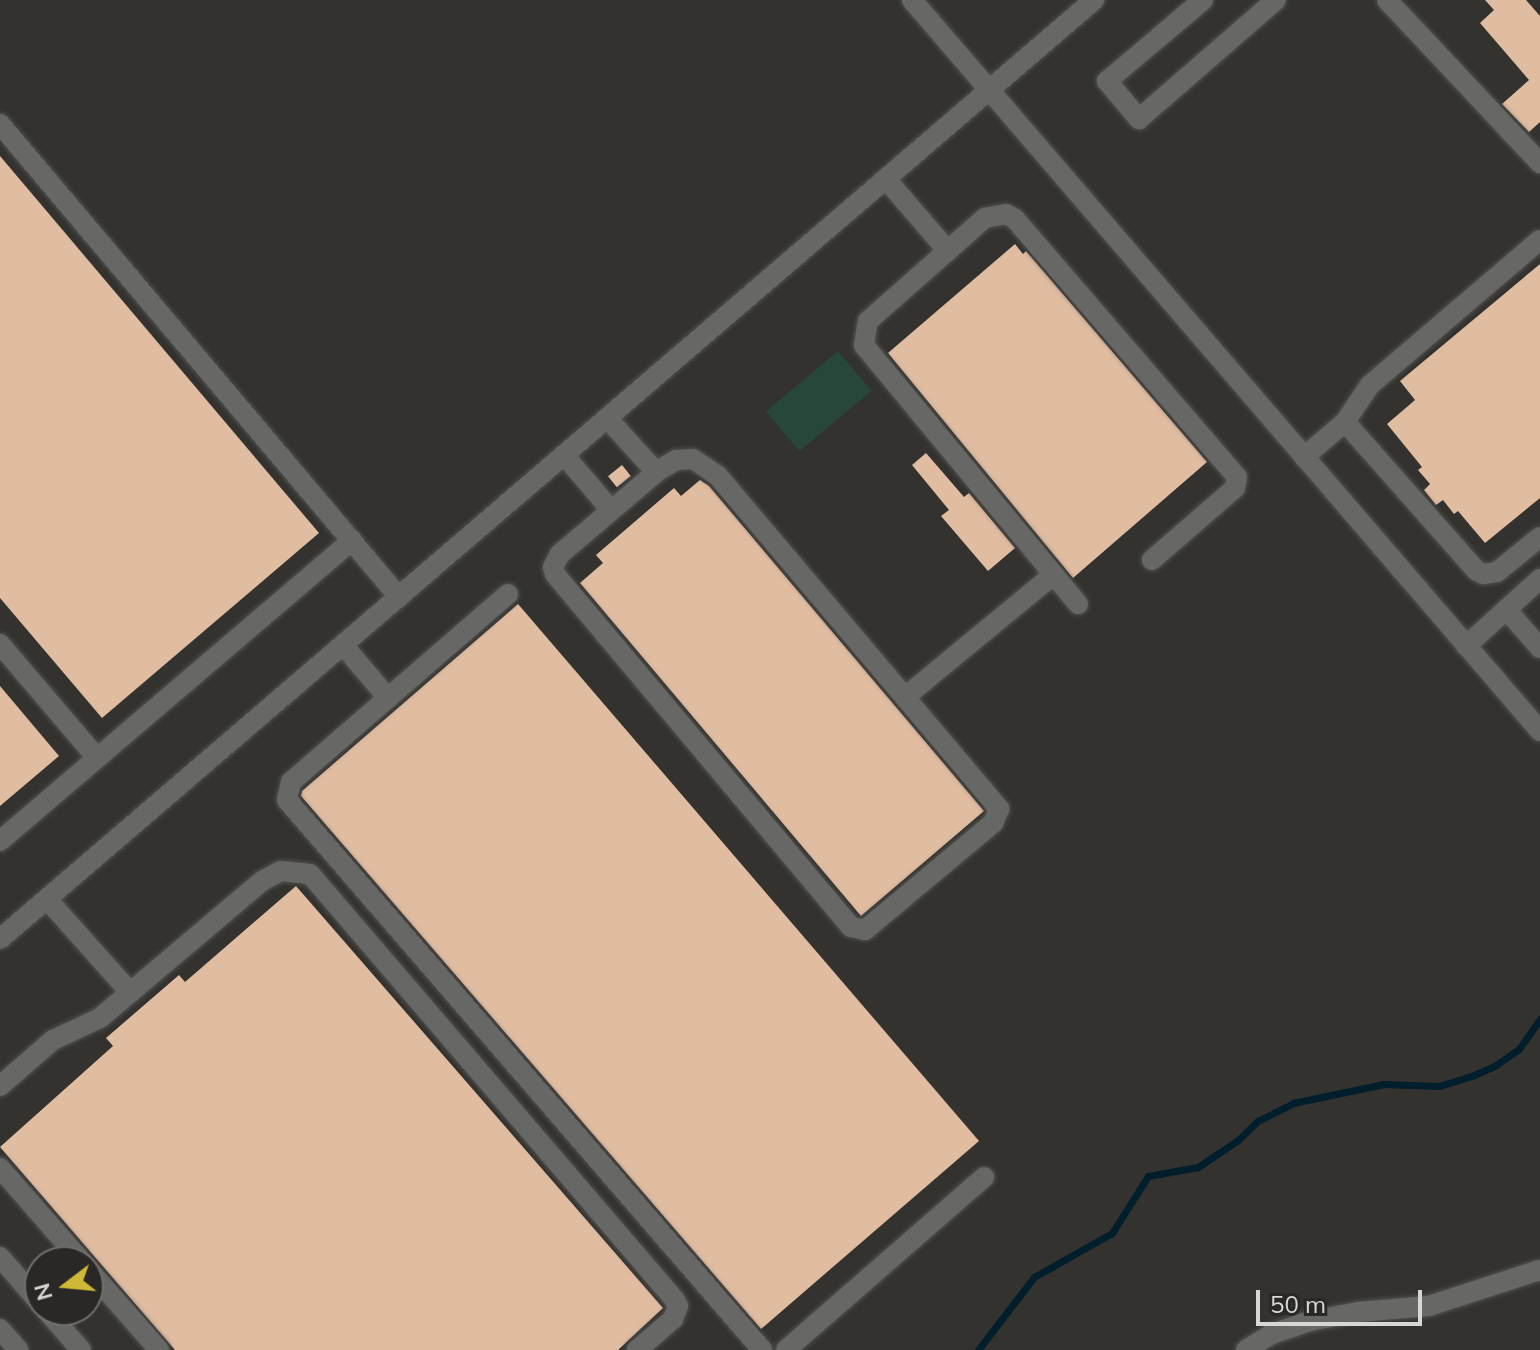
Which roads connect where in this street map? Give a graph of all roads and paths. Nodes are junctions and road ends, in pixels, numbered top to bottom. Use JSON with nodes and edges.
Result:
{"nodes":[{"id":1,"x":912,"y":0,"type":"edge"},
{"id":2,"x":1094,"y":0,"type":"edge"},
{"id":3,"x":1203,"y":0,"type":"edge"},
{"id":4,"x":1276,"y":0,"type":"edge"},
{"id":5,"x":1387,"y":0,"type":"edge"},
{"id":6,"x":989,"y":90,"type":"junction"},
{"id":7,"x":0,"y":124,"type":"edge"},
{"id":8,"x":1540,"y":163,"type":"edge"},
{"id":9,"x":886,"y":179,"type":"junction"},
{"id":10,"x":1540,"y":240,"type":"edge"},
{"id":11,"x":948,"y":251,"type":"junction"},
{"id":12,"x":607,"y":418,"type":"junction"},
{"id":13,"x":1345,"y":422,"type":"junction"},
{"id":14,"x":564,"y":455,"type":"junction"},
{"id":15,"x":1304,"y":457,"type":"junction"},
{"id":16,"x":656,"y":472,"type":"junction"},
{"id":17,"x":611,"y":510,"type":"junction"},
{"id":18,"x":1540,"y":537,"type":"edge"},
{"id":19,"x":352,"y":540,"type":"junction"},
{"id":20,"x":1152,"y":560,"type":"dead end"},
{"id":21,"x":1053,"y":575,"type":"junction"},
{"id":22,"x":1540,"y":579,"type":"edge"},
{"id":23,"x":508,"y":594,"type":"dead end"},
{"id":24,"x":399,"y":597,"type":"junction"},
{"id":25,"x":1078,"y":604,"type":"dead end"},
{"id":26,"x":1506,"y":609,"type":"junction"},
{"id":27,"x":0,"y":644,"type":"edge"},
{"id":28,"x":343,"y":645,"type":"junction"},
{"id":29,"x":1466,"y":646,"type":"junction"},
{"id":30,"x":1540,"y":648,"type":"edge"},
{"id":31,"x":905,"y":697,"type":"junction"},
{"id":32,"x":388,"y":698,"type":"junction"},
{"id":33,"x":1540,"y":731,"type":"edge"},
{"id":34,"x":97,"y":758,"type":"junction"},
{"id":35,"x":0,"y":841,"type":"edge"},
{"id":36,"x":47,"y":899,"type":"junction"},
{"id":37,"x":0,"y":939,"type":"edge"},
{"id":38,"x":130,"y":992,"type":"junction"},
{"id":39,"x":0,"y":1086,"type":"edge"},
{"id":40,"x":0,"y":1168,"type":"edge"},
{"id":41,"x":984,"y":1177,"type":"dead end"},
{"id":42,"x":68,"y":1246,"type":"edge"},
{"id":43,"x":0,"y":1257,"type":"edge"},
{"id":44,"x":1540,"y":1270,"type":"edge"},
{"id":45,"x":24,"y":1285,"type":"edge"},
{"id":46,"x":104,"y":1287,"type":"edge"},
{"id":47,"x":60,"y":1326,"type":"edge"},
{"id":48,"x":0,"y":1329,"type":"edge"},
{"id":49,"x":18,"y":1350,"type":"edge"},
{"id":50,"x":81,"y":1350,"type":"edge"},
{"id":51,"x":159,"y":1350,"type":"edge"},
{"id":52,"x":637,"y":1350,"type":"edge"},
{"id":53,"x":762,"y":1350,"type":"edge"},
{"id":54,"x":786,"y":1350,"type":"edge"},
{"id":55,"x":1246,"y":1350,"type":"edge"}],
"edges":[{"from":1,"to":6,"type":"street"},
{"from":2,"to":6,"type":"street"},
{"from":3,"to":4,"type":"street"},
{"from":5,"to":8,"type":"street"},
{"from":6,"to":9,"type":"street"},
{"from":6,"to":15,"type":"street"},
{"from":7,"to":19,"type":"street"},
{"from":9,"to":11,"type":"street"},
{"from":9,"to":12,"type":"street"},
{"from":10,"to":13,"type":"street"},
{"from":11,"to":20,"type":"street"},
{"from":11,"to":21,"type":"street"},
{"from":12,"to":14,"type":"street"},
{"from":12,"to":16,"type":"street"},
{"from":13,"to":15,"type":"street"},
{"from":13,"to":18,"type":"street"},
{"from":14,"to":17,"type":"street"},
{"from":14,"to":24,"type":"street"},
{"from":15,"to":29,"type":"street"},
{"from":16,"to":17,"type":"street"},
{"from":16,"to":31,"type":"street"},
{"from":17,"to":31,"type":"street"},
{"from":19,"to":24,"type":"street"},
{"from":19,"to":34,"type":"street"},
{"from":21,"to":25,"type":"street"},
{"from":21,"to":31,"type":"street"},
{"from":22,"to":26,"type":"street"},
{"from":23,"to":32,"type":"street"},
{"from":24,"to":28,"type":"street"},
{"from":26,"to":29,"type":"street"},
{"from":26,"to":30,"type":"street"},
{"from":27,"to":34,"type":"street"},
{"from":28,"to":32,"type":"street"},
{"from":28,"to":36,"type":"street"},
{"from":29,"to":33,"type":"street"},
{"from":32,"to":53,"type":"street"},
{"from":34,"to":35,"type":"street"},
{"from":36,"to":37,"type":"street"},
{"from":36,"to":38,"type":"street"},
{"from":38,"to":39,"type":"street"},
{"from":38,"to":52,"type":"street"},
{"from":40,"to":42,"type":"street"},
{"from":41,"to":54,"type":"street"},
{"from":43,"to":45,"type":"street"},
{"from":44,"to":55,"type":"street"},
{"from":46,"to":51,"type":"street"},
{"from":47,"to":50,"type":"street"},
{"from":48,"to":49,"type":"street"}]}
